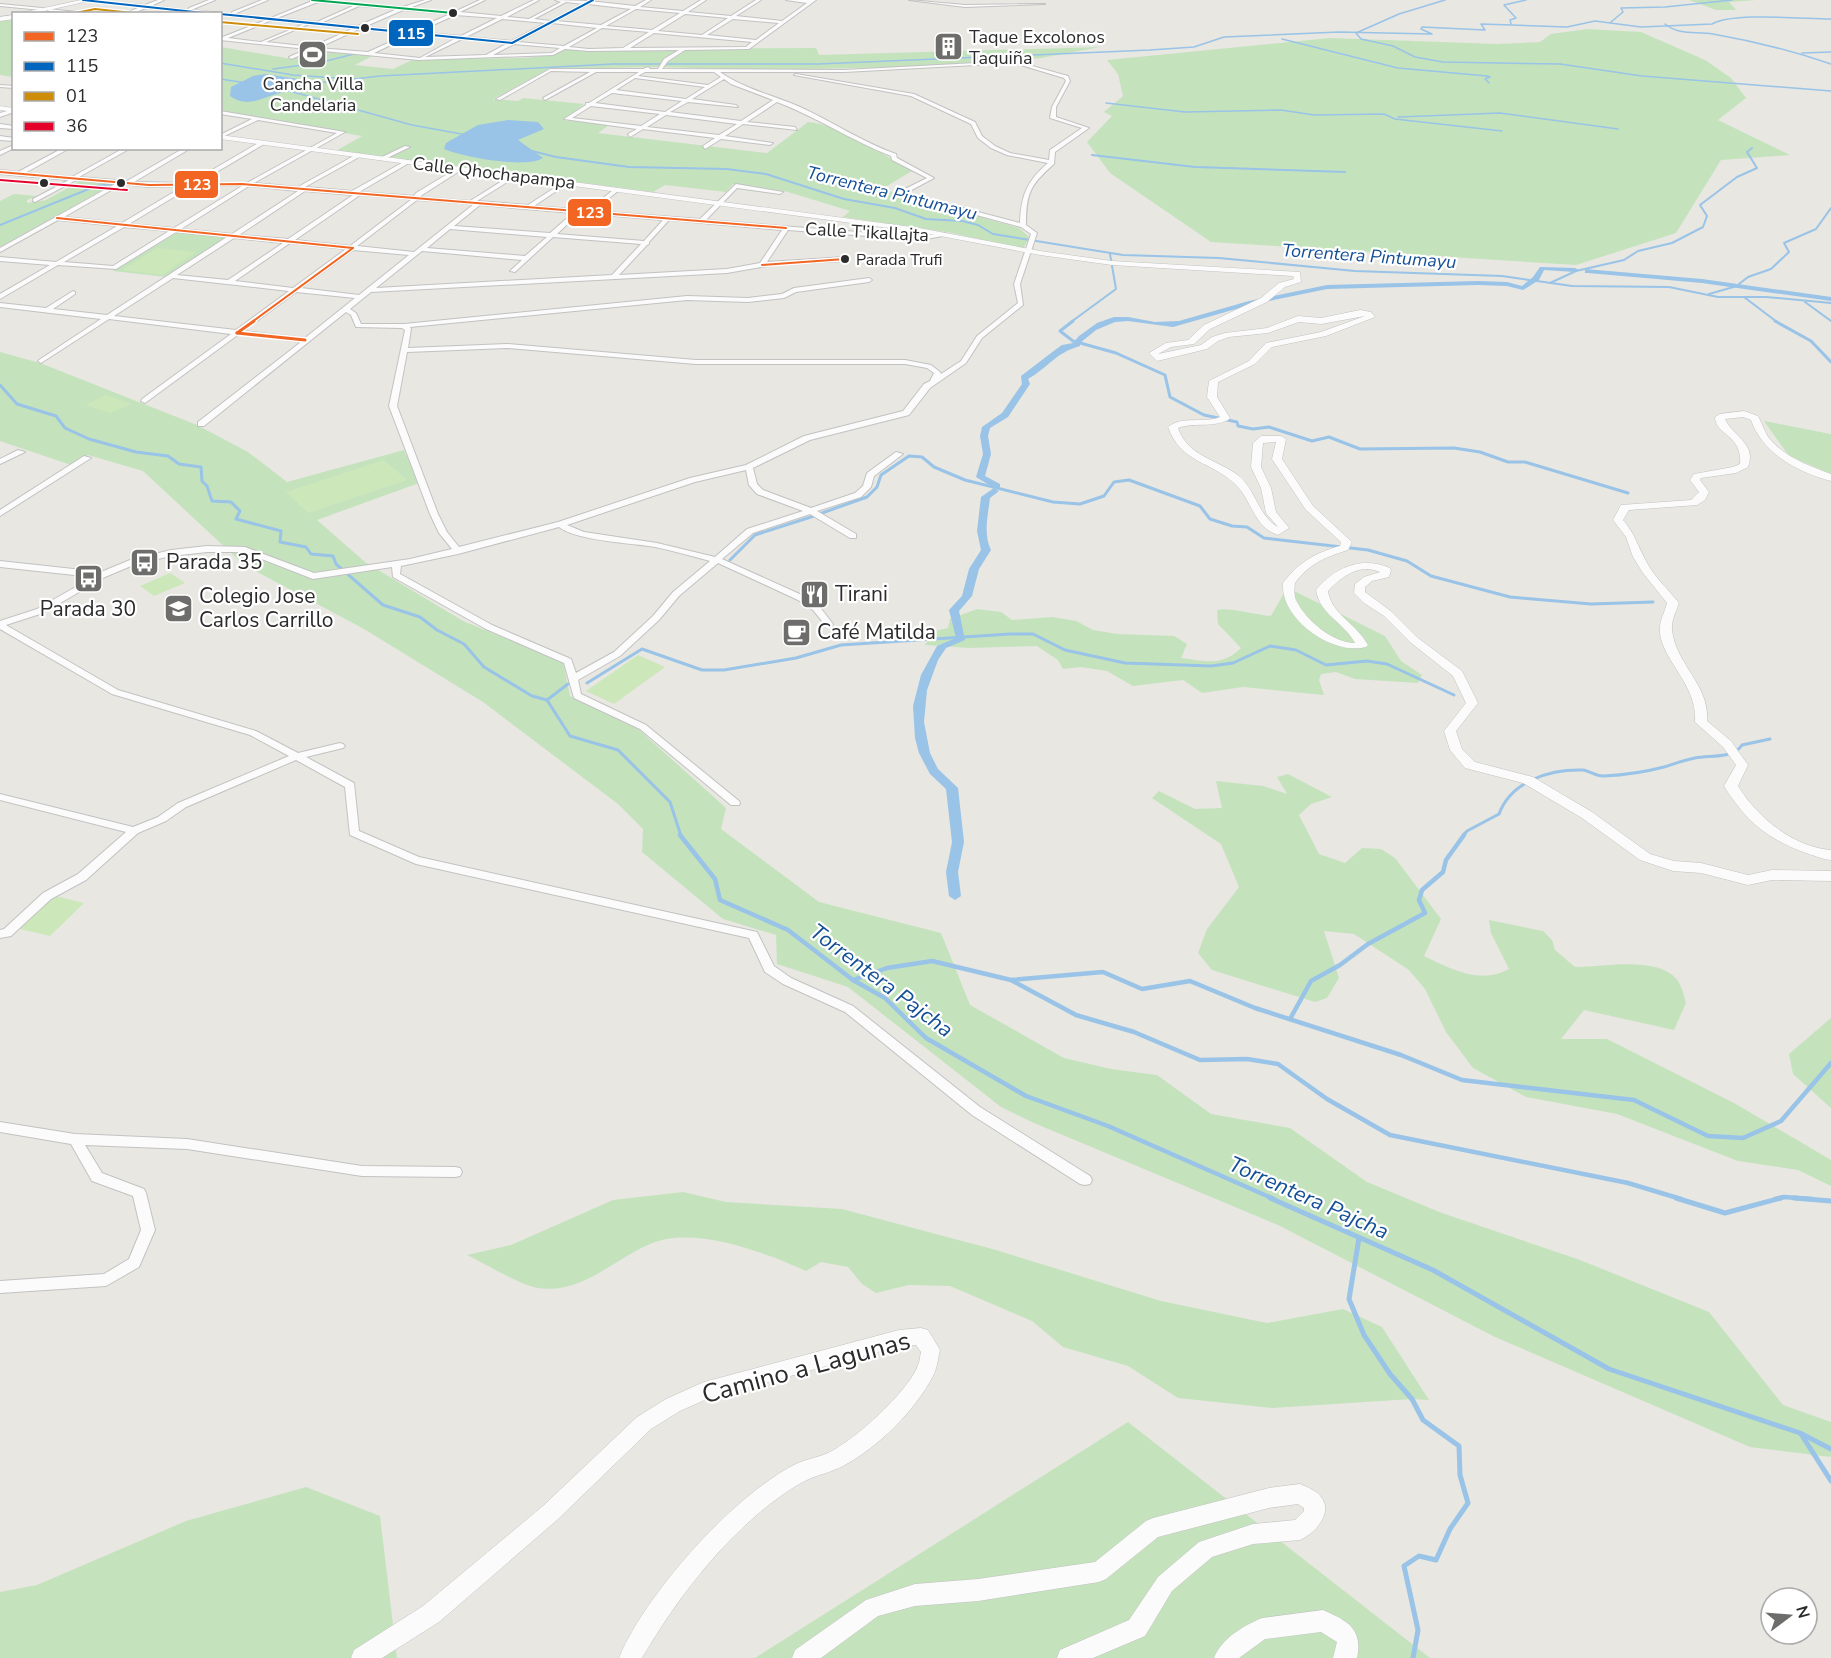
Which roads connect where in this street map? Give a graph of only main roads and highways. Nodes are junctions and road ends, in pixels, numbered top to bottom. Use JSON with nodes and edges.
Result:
{"nodes":[{"id":1,"x":93,"y":0,"type":"edge"},
{"id":2,"x":46,"y":10,"type":"junction"},
{"id":3,"x":32,"y":12,"type":"edge"},
{"id":4,"x":38,"y":12,"type":"edge"}],
"edges":[{"from":1,"to":2,"type":"main road"},
{"from":2,"to":3,"type":"main road"},
{"from":2,"to":4,"type":"main road"}]}
